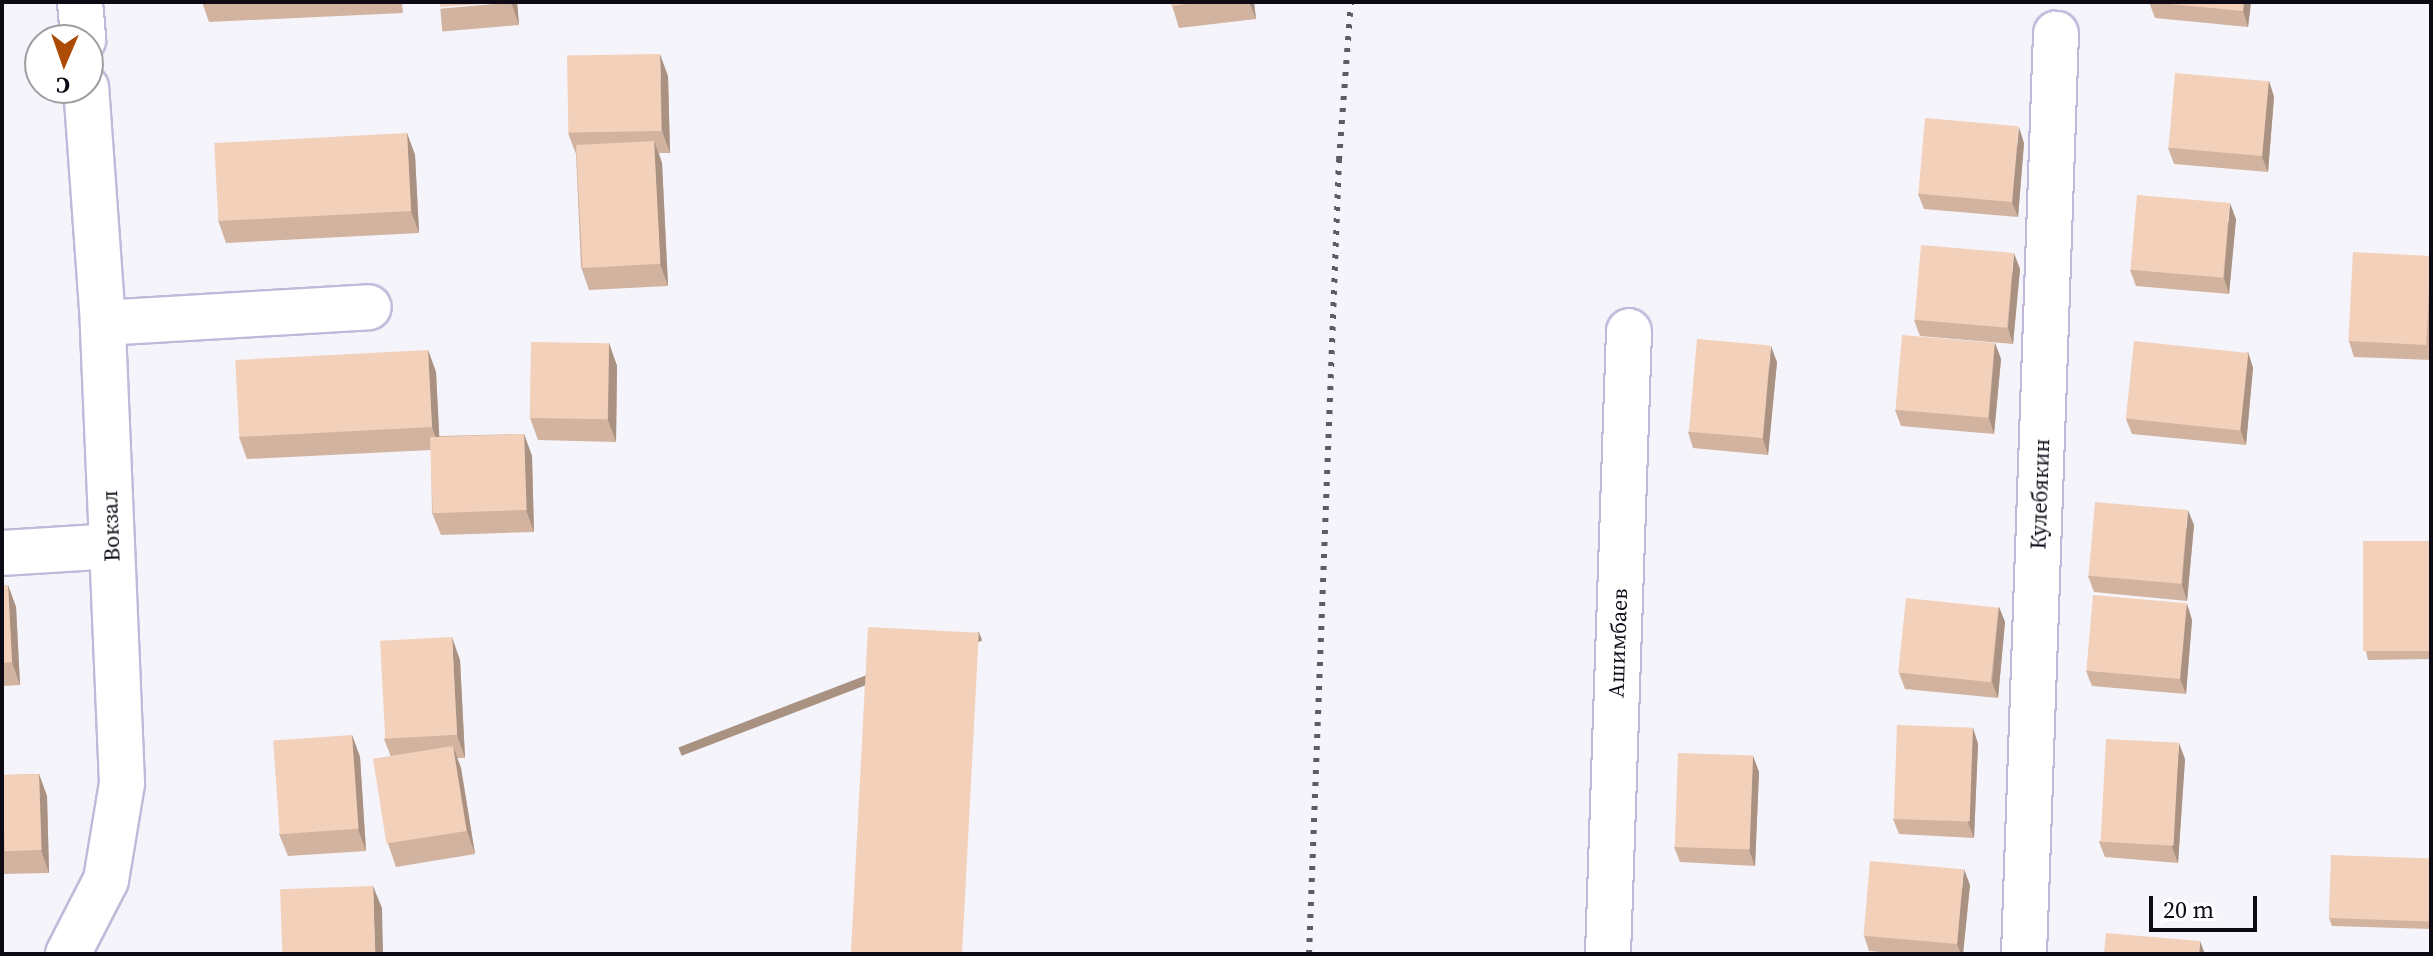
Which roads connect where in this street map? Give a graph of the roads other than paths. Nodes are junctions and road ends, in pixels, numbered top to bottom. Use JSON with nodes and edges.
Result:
{"nodes":[{"id":1,"x":80,"y":2,"type":"edge"},
{"id":2,"x":82,"y":24,"type":"edge"},
{"id":3,"x":2056,"y":34,"type":"dead end"},
{"id":4,"x":87,"y":104,"type":"edge"},
{"id":5,"x":369,"y":307,"type":"dead end"},
{"id":6,"x":103,"y":323,"type":"junction"},
{"id":7,"x":1629,"y":331,"type":"dead end"},
{"id":8,"x":112,"y":546,"type":"junction"},
{"id":9,"x":2,"y":553,"type":"edge"},
{"id":10,"x":68,"y":954,"type":"edge"},
{"id":11,"x":1608,"y":954,"type":"edge"},
{"id":12,"x":2024,"y":954,"type":"edge"}],
"edges":[{"from":1,"to":2,"type":"street"},
{"from":3,"to":12,"type":"street","name":"Кулебякин"},
{"from":4,"to":6,"type":"street","name":"Вокзал"},
{"from":5,"to":6,"type":"street"},
{"from":6,"to":8,"type":"street","name":"Вокзал"},
{"from":7,"to":11,"type":"street","name":"Ашимбаев"},
{"from":8,"to":9,"type":"street"},
{"from":8,"to":10,"type":"street","name":"Вокзал"}]}
